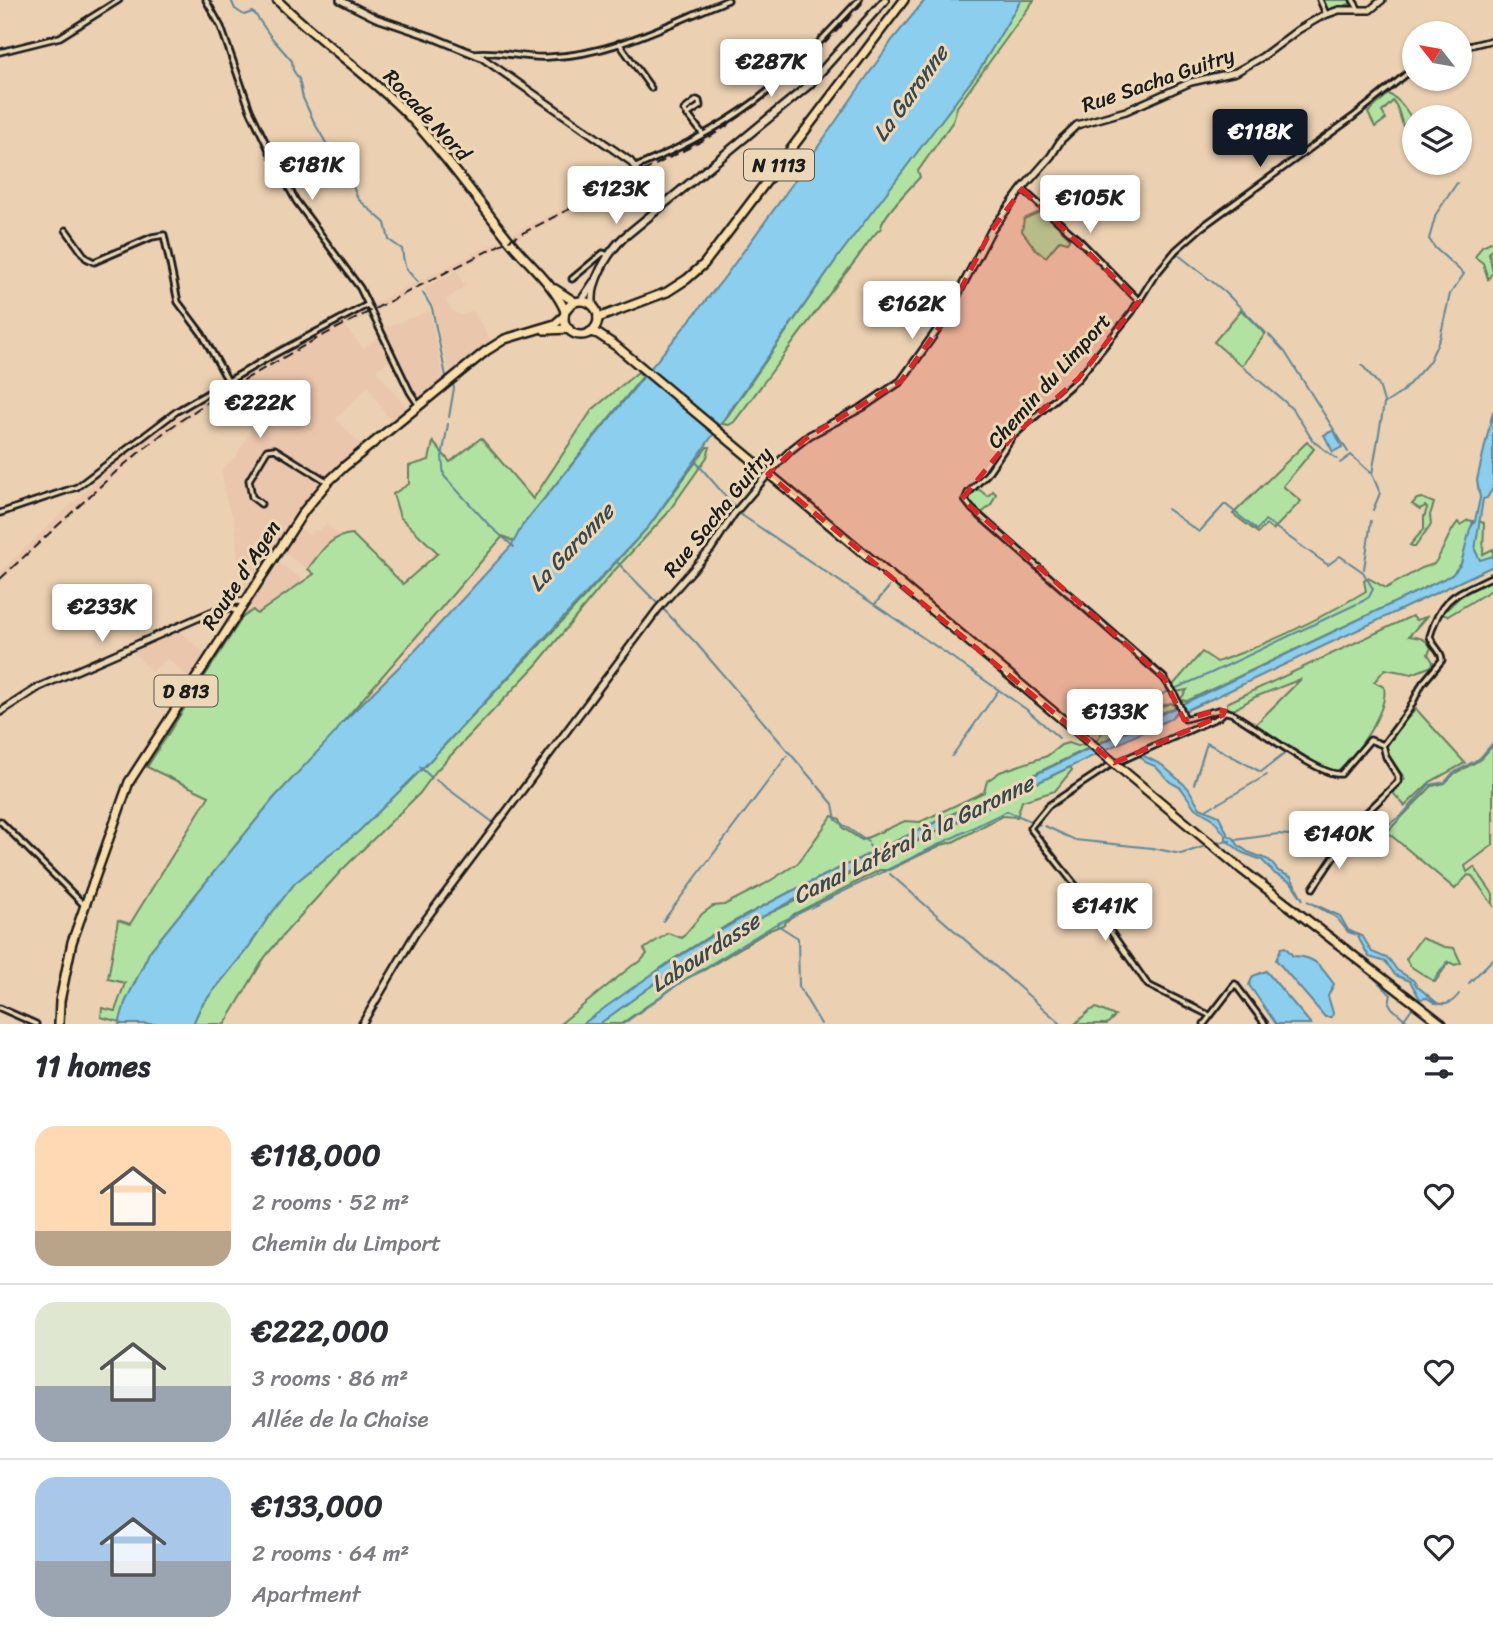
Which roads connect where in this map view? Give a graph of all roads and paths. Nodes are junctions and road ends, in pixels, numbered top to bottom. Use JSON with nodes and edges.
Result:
{"nodes":[{"id":1,"x":119,"y":0,"type":"edge"},
{"id":2,"x":206,"y":0,"type":"edge"},
{"id":3,"x":277,"y":0,"type":"edge"},
{"id":4,"x":340,"y":0,"type":"edge"},
{"id":5,"x":728,"y":0,"type":"edge"},
{"id":6,"x":859,"y":0,"type":"edge"},
{"id":7,"x":885,"y":0,"type":"edge"},
{"id":8,"x":904,"y":0,"type":"edge"},
{"id":9,"x":1320,"y":0,"type":"edge"},
{"id":10,"x":1353,"y":0,"type":"edge"},
{"id":11,"x":1382,"y":0,"type":"edge"},
{"id":12,"x":1359,"y":10,"type":"junction"},
{"id":13,"x":1325,"y":14,"type":"junction"},
{"id":14,"x":1493,"y":40,"type":"edge"},
{"id":15,"x":619,"y":43,"type":"junction"},
{"id":16,"x":1472,"y":45,"type":"edge"},
{"id":17,"x":0,"y":52,"type":"edge"},
{"id":18,"x":474,"y":53,"type":"junction"},
{"id":19,"x":1402,"y":78,"type":"edge"},
{"id":20,"x":651,"y":88,"type":"dead end"},
{"id":21,"x":687,"y":115,"type":"junction"},
{"id":22,"x":702,"y":133,"type":"junction"},
{"id":23,"x":636,"y":168,"type":"junction"},
{"id":24,"x":1022,"y":189,"type":"junction"},
{"id":25,"x":663,"y":205,"type":"junction"},
{"id":26,"x":66,"y":230,"type":"dead end"},
{"id":27,"x":608,"y":255,"type":"junction"},
{"id":28,"x":535,"y":270,"type":"junction"},
{"id":29,"x":601,"y":271,"type":"junction"},
{"id":30,"x":572,"y":279,"type":"dead end"},
{"id":31,"x":578,"y":301,"type":"junction"},
{"id":32,"x":1139,"y":301,"type":"junction"},
{"id":33,"x":367,"y":305,"type":"junction"},
{"id":34,"x":634,"y":305,"type":"junction"},
{"id":35,"x":594,"y":307,"type":"junction"},
{"id":36,"x":565,"y":314,"type":"junction"},
{"id":37,"x":598,"y":321,"type":"junction"},
{"id":38,"x":569,"y":329,"type":"junction"},
{"id":39,"x":590,"y":332,"type":"junction"},
{"id":40,"x":517,"y":334,"type":"junction"},
{"id":41,"x":618,"y":348,"type":"junction"},
{"id":42,"x":228,"y":381,"type":"junction"},
{"id":43,"x":419,"y":405,"type":"junction"},
{"id":44,"x":328,"y":482,"type":"junction"},
{"id":45,"x":261,"y":504,"type":"dead end"},
{"id":46,"x":0,"y":513,"type":"edge"},
{"id":47,"x":1493,"y":576,"type":"edge"},
{"id":48,"x":232,"y":608,"type":"junction"},
{"id":49,"x":1225,"y":711,"type":"junction"},
{"id":50,"x":0,"y":712,"type":"edge"},
{"id":51,"x":1382,"y":746,"type":"junction"},
{"id":52,"x":0,"y":821,"type":"edge"},
{"id":53,"x":1313,"y":888,"type":"dead end"},
{"id":54,"x":85,"y":906,"type":"junction"},
{"id":55,"x":0,"y":1008,"type":"edge"},
{"id":56,"x":1209,"y":1015,"type":"junction"},
{"id":57,"x":36,"y":1024,"type":"edge"},
{"id":58,"x":59,"y":1024,"type":"edge"},
{"id":59,"x":362,"y":1024,"type":"edge"},
{"id":60,"x":1204,"y":1024,"type":"edge"},
{"id":61,"x":1265,"y":1024,"type":"edge"},
{"id":62,"x":1442,"y":1024,"type":"edge"}],
"edges":[{"from":1,"to":17,"type":"street"},
{"from":2,"to":33,"type":"street"},
{"from":3,"to":28,"type":"main road","name":"Rocade Nord"},
{"from":4,"to":18,"type":"street"},
{"from":5,"to":15,"type":"street"},
{"from":6,"to":22,"type":"street"},
{"from":7,"to":25,"type":"main road"},
{"from":8,"to":34,"type":"main road","number":"N 1113"},
{"from":9,"to":13,"type":"street"},
{"from":10,"to":12,"type":"street"},
{"from":11,"to":12,"type":"street","name":"Rue Sacha Guitry"},
{"from":12,"to":13,"type":"street","name":"Rue Sacha Guitry"},
{"from":13,"to":24,"type":"street","name":"Rue Sacha Guitry"},
{"from":14,"to":16,"type":"street"},
{"from":15,"to":18,"type":"street"},
{"from":15,"to":20,"type":"street"},
{"from":18,"to":23,"type":"street"},
{"from":19,"to":32,"type":"street","name":"Chemin du Limport"},
{"from":21,"to":21,"type":"street"},
{"from":21,"to":22,"type":"street"},
{"from":22,"to":23,"type":"street"},
{"from":23,"to":25,"type":"street"},
{"from":24,"to":32,"type":"street"},
{"from":24,"to":59,"type":"street","name":"Rue Sacha Guitry","bridge":true},
{"from":25,"to":27,"type":"main road"},
{"from":26,"to":42,"type":"street"},
{"from":27,"to":29,"type":"main road"},
{"from":27,"to":30,"type":"street"},
{"from":28,"to":31,"type":"main road"},
{"from":28,"to":36,"type":"main road"},
{"from":29,"to":31,"type":"main road"},
{"from":29,"to":35,"type":"main road"},
{"from":31,"to":35,"type":"main road"},
{"from":31,"to":36,"type":"main road"},
{"from":32,"to":49,"type":"street","name":"Chemin du Limport"},
{"from":33,"to":42,"type":"street"},
{"from":33,"to":43,"type":"street"},
{"from":34,"to":35,"type":"main road","number":"N 1113"},
{"from":34,"to":37,"type":"main road","number":"N 1113"},
{"from":35,"to":37,"type":"main road"},
{"from":36,"to":38,"type":"main road"},
{"from":36,"to":40,"type":"main road","name":"Route d'Agen","number":"D 813"},
{"from":37,"to":39,"type":"main road"},
{"from":37,"to":41,"type":"main road"},
{"from":38,"to":39,"type":"main road"},
{"from":38,"to":40,"type":"main road","name":"Route d'Agen","number":"D 813"},
{"from":39,"to":41,"type":"main road"},
{"from":40,"to":43,"type":"main road","name":"Route d'Agen","number":"D 813"},
{"from":41,"to":62,"type":"main road","bridge":true},
{"from":42,"to":46,"type":"street"},
{"from":43,"to":44,"type":"main road","name":"Route d'Agen","number":"D 813"},
{"from":44,"to":45,"type":"street"},
{"from":44,"to":48,"type":"main road","name":"Route d'Agen","number":"D 813"},
{"from":47,"to":51,"type":"street"},
{"from":48,"to":50,"type":"street"},
{"from":48,"to":54,"type":"main road","name":"Route d'Agen","number":"D 813"},
{"from":49,"to":51,"type":"street"},
{"from":49,"to":56,"type":"street"},
{"from":51,"to":53,"type":"street"},
{"from":52,"to":54,"type":"street"},
{"from":54,"to":58,"type":"main road","number":"D 813"},
{"from":55,"to":57,"type":"street"},
{"from":56,"to":60,"type":"street"},
{"from":56,"to":61,"type":"street"}]}
